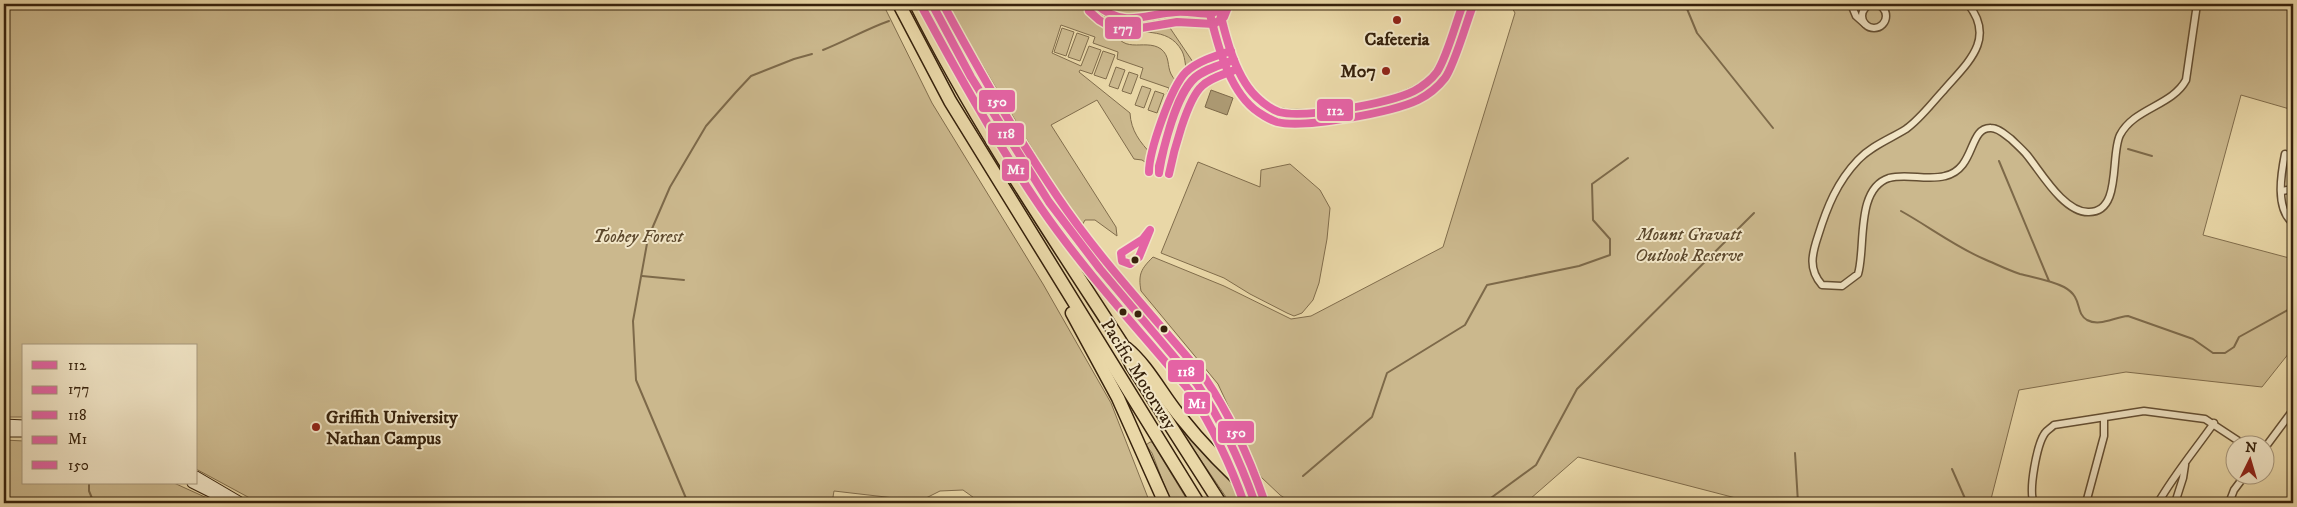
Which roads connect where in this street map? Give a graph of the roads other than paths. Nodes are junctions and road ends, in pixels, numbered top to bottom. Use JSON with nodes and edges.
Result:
{"nodes":[{"id":1,"x":899,"y":4,"type":"edge"},
{"id":2,"x":916,"y":4,"type":"edge"},
{"id":3,"x":1096,"y":4,"type":"edge"},
{"id":4,"x":1198,"y":4,"type":"edge"},
{"id":5,"x":1463,"y":4,"type":"edge"},
{"id":6,"x":1851,"y":4,"type":"edge"},
{"id":7,"x":1859,"y":4,"type":"edge"},
{"id":8,"x":1968,"y":4,"type":"edge"},
{"id":9,"x":2197,"y":4,"type":"edge"},
{"id":10,"x":1218,"y":5,"type":"edge"},
{"id":11,"x":1868,"y":6,"type":"junction"},
{"id":12,"x":1175,"y":12,"type":"junction"},
{"id":13,"x":1205,"y":13,"type":"junction"},
{"id":14,"x":1866,"y":25,"type":"junction"},
{"id":15,"x":1225,"y":34,"type":"junction"},
{"id":16,"x":2284,"y":154,"type":"dead end"},
{"id":17,"x":2293,"y":189,"type":"edge"},
{"id":18,"x":2282,"y":191,"type":"junction"},
{"id":19,"x":1017,"y":212,"type":"junction"},
{"id":20,"x":2293,"y":223,"type":"edge"},
{"id":21,"x":1122,"y":344,"type":"junction"},
{"id":22,"x":2293,"y":410,"type":"edge"},
{"id":23,"x":2104,"y":418,"type":"junction"},
{"id":24,"x":2214,"y":423,"type":"junction"},
{"id":25,"x":4,"y":424,"type":"edge"},
{"id":26,"x":22,"y":425,"type":"edge"},
{"id":27,"x":4,"y":432,"type":"edge"},
{"id":28,"x":22,"y":432,"type":"edge"},
{"id":29,"x":2229,"y":434,"type":"edge"},
{"id":30,"x":2274,"y":436,"type":"edge"},
{"id":31,"x":2184,"y":465,"type":"junction"},
{"id":32,"x":198,"y":477,"type":"edge"},
{"id":33,"x":194,"y":484,"type":"edge"},
{"id":34,"x":2238,"y":484,"type":"edge"},
{"id":35,"x":233,"y":503,"type":"edge"},
{"id":36,"x":242,"y":503,"type":"edge"},
{"id":37,"x":1165,"y":503,"type":"edge"},
{"id":38,"x":1198,"y":503,"type":"edge"},
{"id":39,"x":1220,"y":503,"type":"edge"},
{"id":40,"x":1264,"y":503,"type":"edge"},
{"id":41,"x":2034,"y":503,"type":"edge"},
{"id":42,"x":2086,"y":503,"type":"edge"},
{"id":43,"x":2158,"y":503,"type":"edge"},
{"id":44,"x":2175,"y":503,"type":"edge"},
{"id":45,"x":2228,"y":503,"type":"edge"}],
"edges":[{"from":1,"to":19,"type":"highway","name":"Pacific Motorway"},
{"from":2,"to":21,"type":"highway","name":"Pacific Motorway"},
{"from":3,"to":12,"type":"street"},
{"from":4,"to":12,"type":"street"},
{"from":4,"to":13,"type":"street"},
{"from":5,"to":15,"type":"street"},
{"from":6,"to":14,"type":"street"},
{"from":7,"to":11,"type":"street"},
{"from":8,"to":9,"type":"street"},
{"from":10,"to":13,"type":"street"},
{"from":10,"to":15,"type":"street"},
{"from":11,"to":14,"type":"street"},
{"from":11,"to":14,"type":"street"},
{"from":12,"to":13,"type":"street"},
{"from":13,"to":15,"type":"street"},
{"from":16,"to":18,"type":"street"},
{"from":17,"to":18,"type":"street"},
{"from":18,"to":20,"type":"street"},
{"from":19,"to":37,"type":"highway"},
{"from":19,"to":38,"type":"highway","name":"Pacific Motorway"},
{"from":21,"to":39,"type":"highway","name":"Pacific Motorway"},
{"from":21,"to":40,"type":"highway"},
{"from":22,"to":30,"type":"street"},
{"from":23,"to":24,"type":"street"},
{"from":23,"to":41,"type":"street"},
{"from":23,"to":42,"type":"street"},
{"from":24,"to":29,"type":"street"},
{"from":24,"to":31,"type":"street"},
{"from":25,"to":26,"type":"street"},
{"from":27,"to":28,"type":"street"},
{"from":31,"to":43,"type":"street"},
{"from":31,"to":44,"type":"street"},
{"from":32,"to":36,"type":"street"},
{"from":33,"to":35,"type":"street"},
{"from":34,"to":45,"type":"street"}]}
